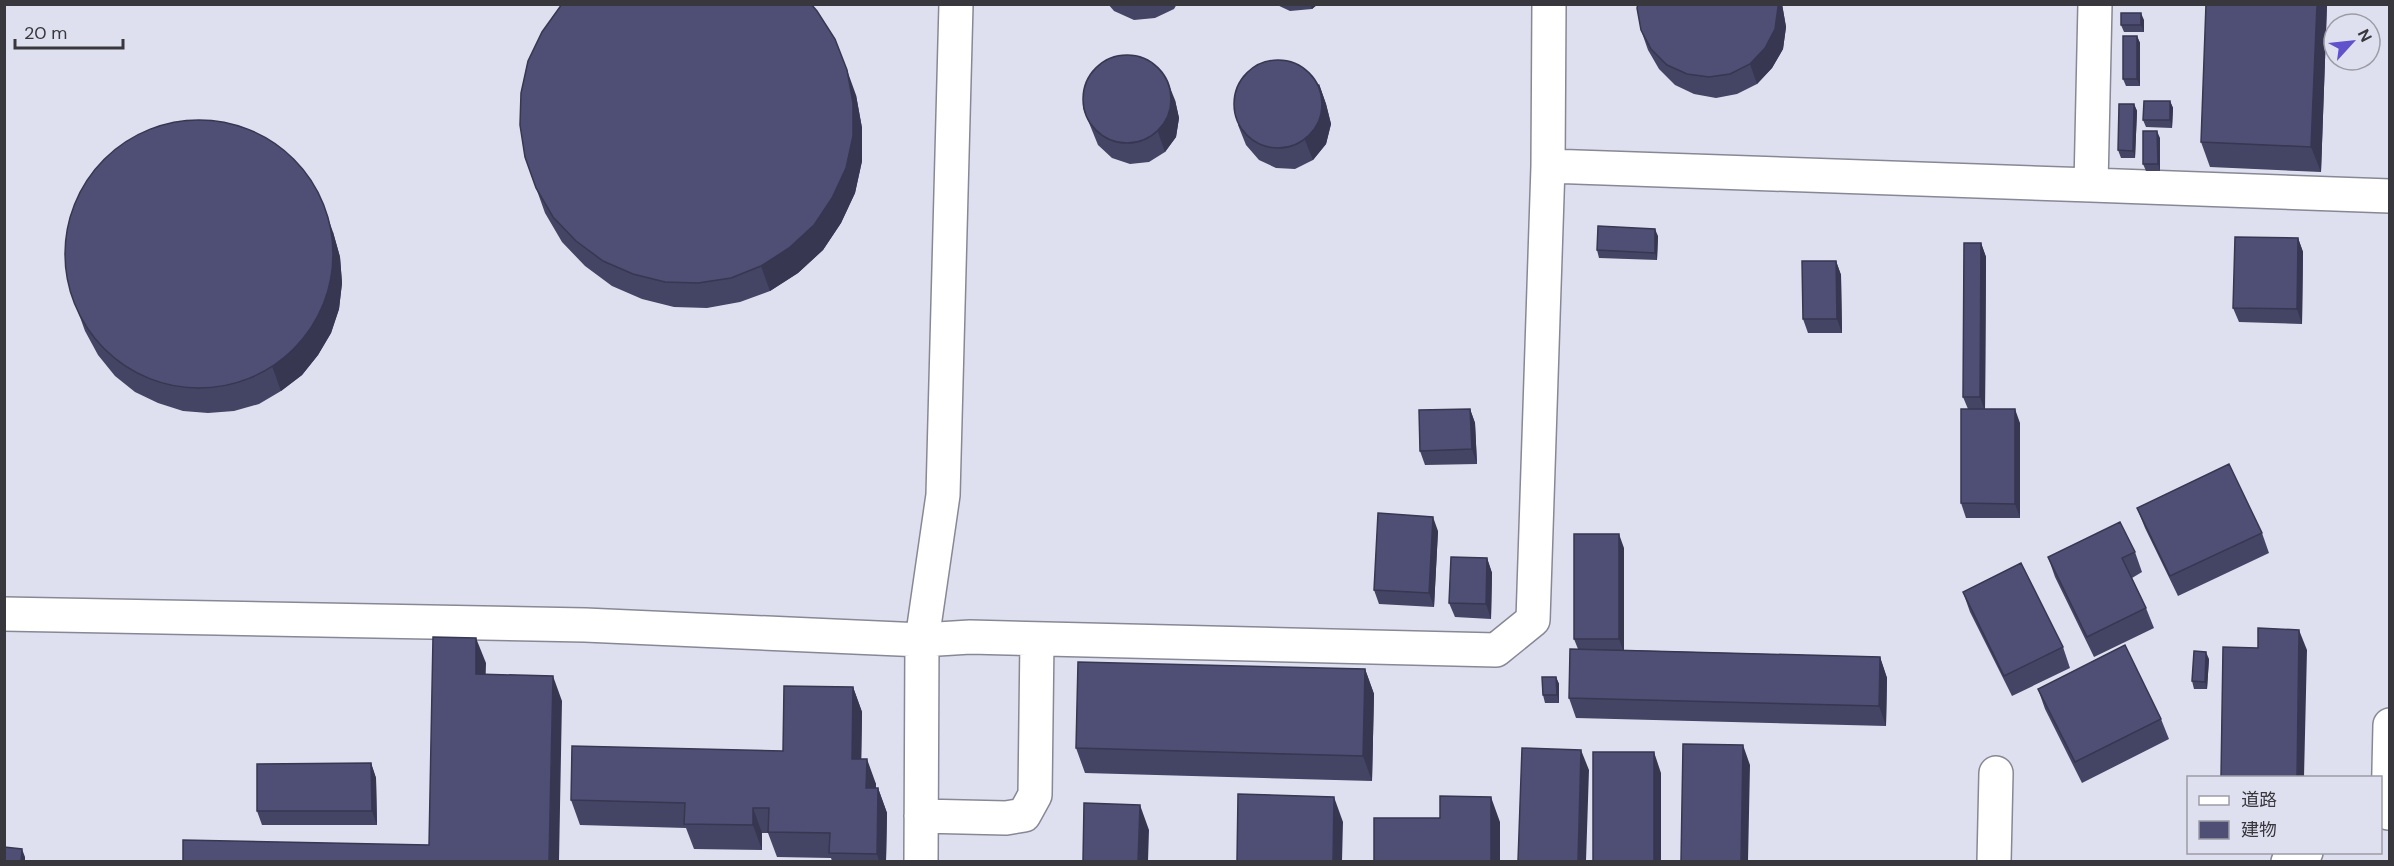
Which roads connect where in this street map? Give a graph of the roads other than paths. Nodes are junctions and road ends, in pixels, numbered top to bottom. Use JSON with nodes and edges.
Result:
{"nodes":[{"id":1,"x":956,"y":4,"type":"edge"},
{"id":2,"x":1550,"y":4,"type":"edge"},
{"id":3,"x":2095,"y":4,"type":"edge"},
{"id":4,"x":1548,"y":166,"type":"junction"},
{"id":5,"x":2091,"y":185,"type":"junction"},
{"id":6,"x":2390,"y":196,"type":"edge"},
{"id":7,"x":4,"y":614,"type":"edge"},
{"id":8,"x":1037,"y":639,"type":"junction"},
{"id":9,"x":922,"y":640,"type":"junction"},
{"id":10,"x":2390,"y":725,"type":"edge"},
{"id":11,"x":1996,"y":773,"type":"dead end"},
{"id":12,"x":2386,"y":814,"type":"edge"},
{"id":13,"x":921,"y":816,"type":"junction"},
{"id":14,"x":2302,"y":854,"type":"edge"},
{"id":15,"x":921,"y":861,"type":"edge"},
{"id":16,"x":1994,"y":861,"type":"edge"},
{"id":17,"x":2288,"y":861,"type":"edge"}],
"edges":[{"from":1,"to":9,"type":"street"},
{"from":2,"to":4,"type":"street"},
{"from":3,"to":5,"type":"street"},
{"from":4,"to":5,"type":"street"},
{"from":4,"to":8,"type":"street"},
{"from":5,"to":6,"type":"street"},
{"from":7,"to":9,"type":"street"},
{"from":8,"to":9,"type":"street"},
{"from":8,"to":13,"type":"street"},
{"from":9,"to":13,"type":"street"},
{"from":10,"to":12,"type":"street"},
{"from":11,"to":16,"type":"street"},
{"from":13,"to":15,"type":"street"},
{"from":14,"to":17,"type":"street"}]}
